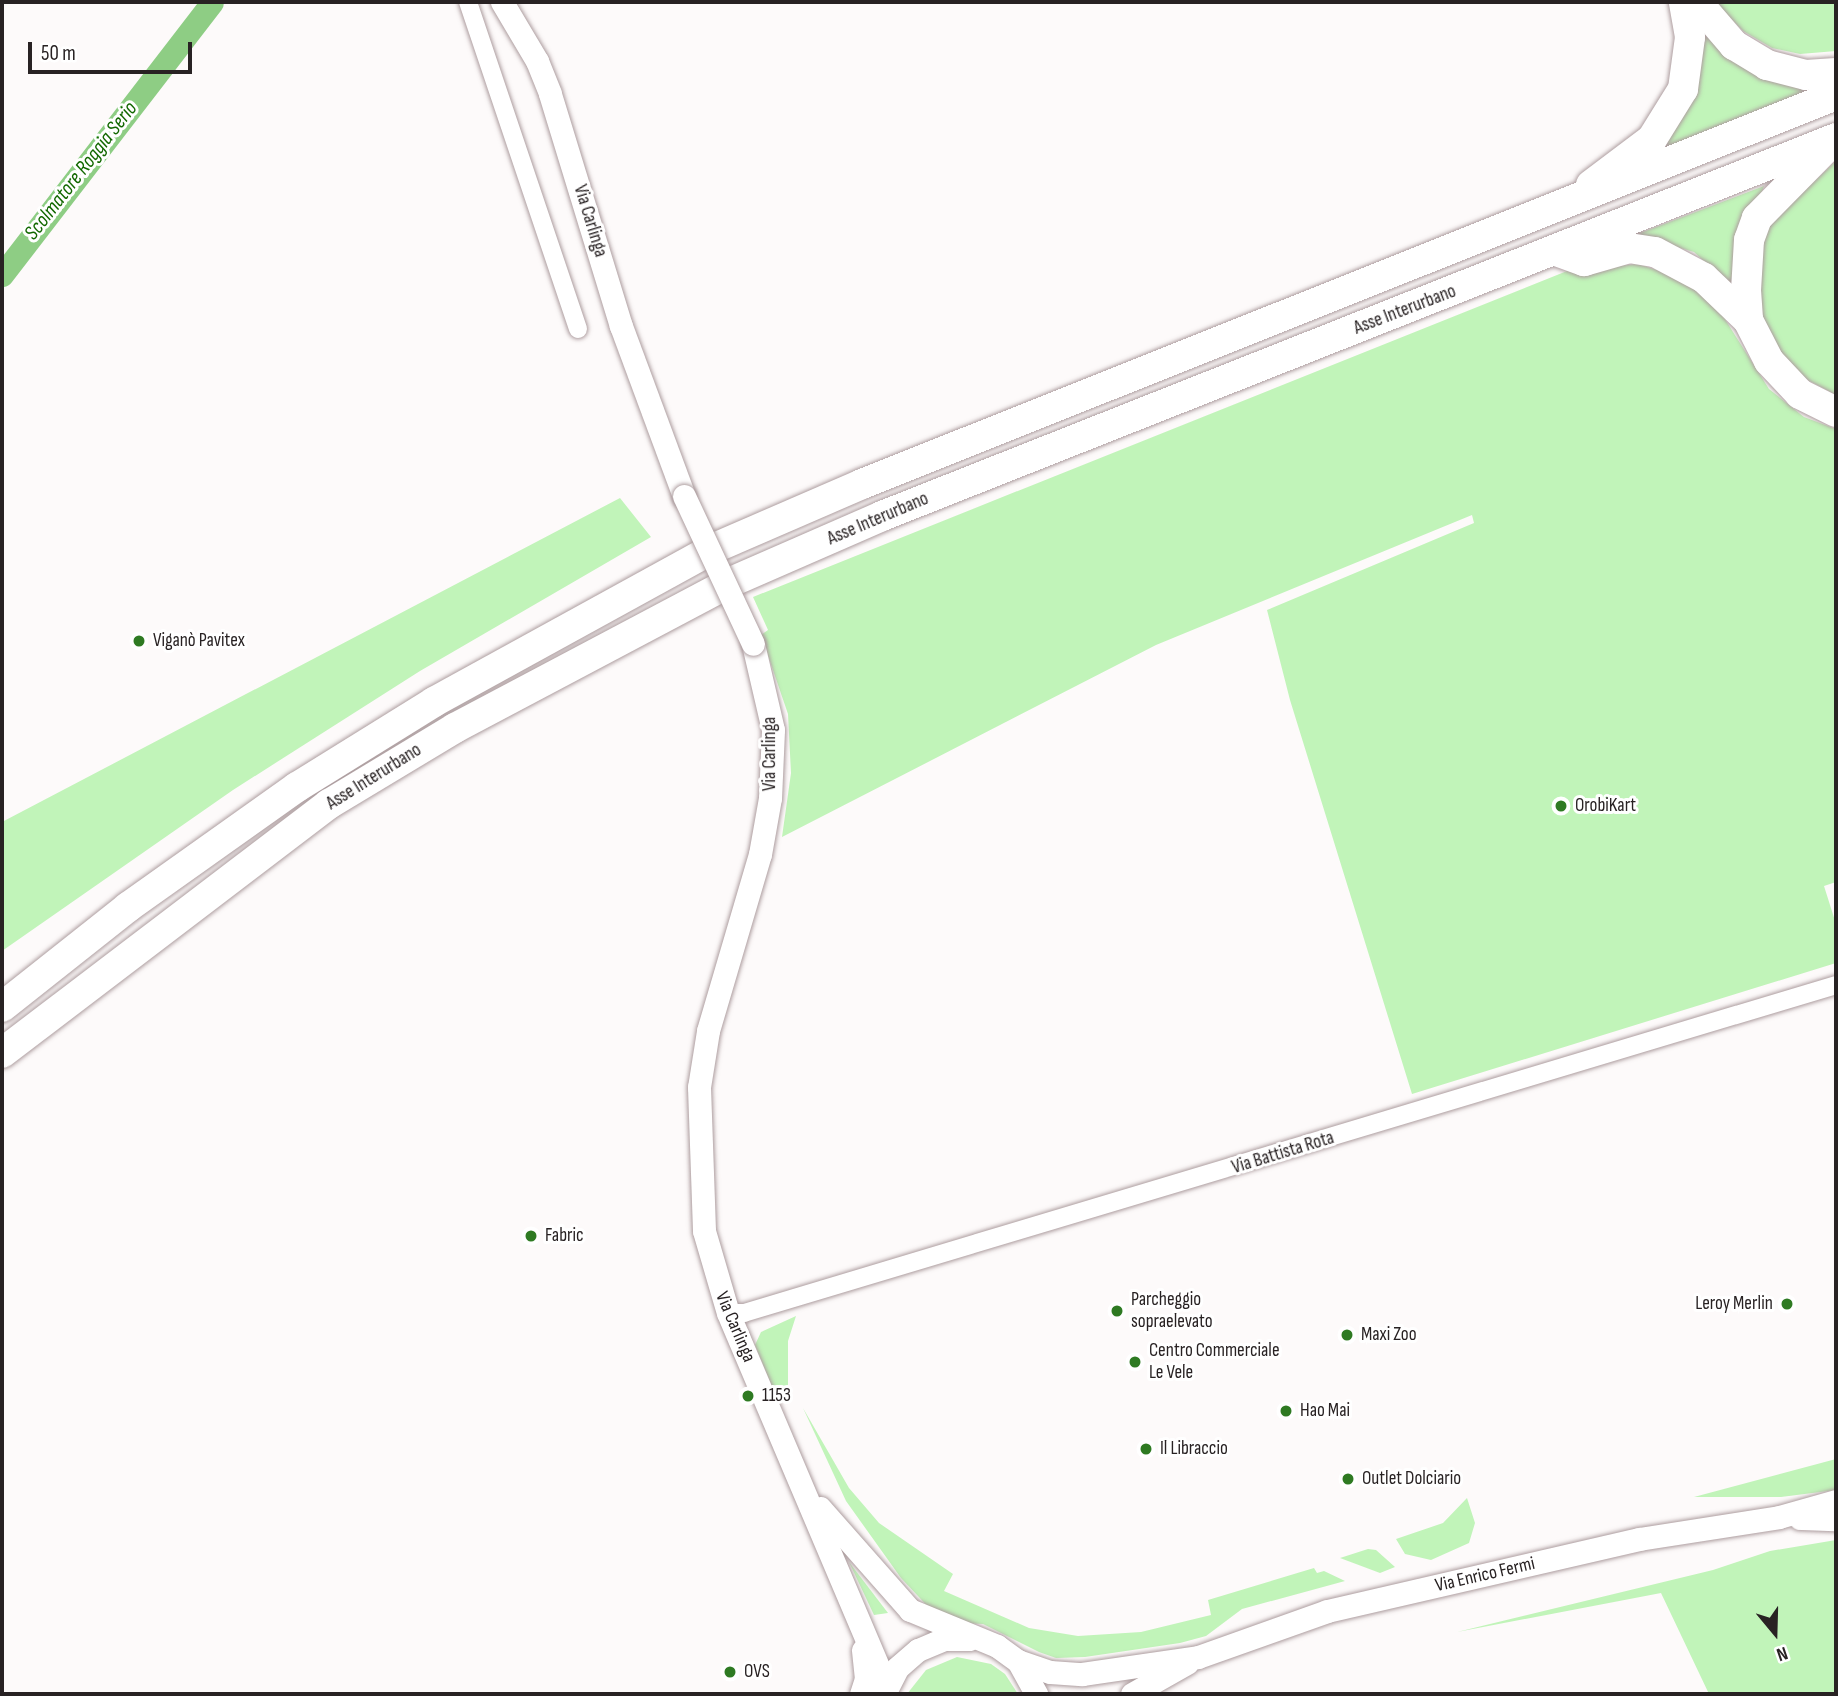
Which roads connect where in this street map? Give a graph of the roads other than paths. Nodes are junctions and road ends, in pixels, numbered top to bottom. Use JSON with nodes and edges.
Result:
{"nodes":[{"id":1,"x":468,"y":2,"type":"edge"},
{"id":2,"x":502,"y":2,"type":"edge"},
{"id":3,"x":1684,"y":2,"type":"edge"},
{"id":4,"x":1698,"y":2,"type":"edge"},
{"id":5,"x":1836,"y":73,"type":"edge"},
{"id":6,"x":1836,"y":95,"type":"edge"},
{"id":7,"x":1835,"y":138,"type":"edge"},
{"id":8,"x":1566,"y":205,"type":"junction"},
{"id":9,"x":1556,"y":251,"type":"junction"},
{"id":10,"x":1748,"y":320,"type":"junction"},
{"id":11,"x":578,"y":329,"type":"dead end"},
{"id":12,"x":1836,"y":412,"type":"edge"},
{"id":13,"x":1836,"y":985,"type":"edge"},
{"id":14,"x":2,"y":1007,"type":"edge"},
{"id":15,"x":2,"y":1053,"type":"edge"},
{"id":16,"x":728,"y":1313,"type":"junction"},
{"id":17,"x":804,"y":1488,"type":"junction"},
{"id":18,"x":1836,"y":1501,"type":"edge"},
{"id":19,"x":1779,"y":1517,"type":"junction"},
{"id":20,"x":1836,"y":1519,"type":"edge"},
{"id":21,"x":972,"y":1638,"type":"junction"},
{"id":22,"x":1198,"y":1657,"type":"junction"},
{"id":23,"x":1018,"y":1661,"type":"junction"},
{"id":24,"x":876,"y":1694,"type":"edge"},
{"id":25,"x":1037,"y":1694,"type":"edge"},
{"id":26,"x":1132,"y":1694,"type":"edge"}],
"edges":[{"from":1,"to":11,"type":"street"},
{"from":2,"to":16,"type":"street","name":"Via Carlinga","bridge":true},
{"from":3,"to":8,"type":"highway"},
{"from":4,"to":5,"type":"highway"},
{"from":6,"to":8,"type":"highway","name":"Asse Interurbano"},
{"from":7,"to":9,"type":"highway","name":"Asse Interurbano"},
{"from":7,"to":10,"type":"highway"},
{"from":8,"to":14,"type":"highway","name":"Asse Interurbano"},
{"from":9,"to":10,"type":"highway"},
{"from":9,"to":15,"type":"highway","name":"Asse Interurbano"},
{"from":10,"to":12,"type":"highway"},
{"from":13,"to":16,"type":"street","name":"Via Battista Rota"},
{"from":16,"to":17,"type":"street","name":"Via Carlinga"},
{"from":17,"to":21,"type":"street","name":"Via Carlinga"},
{"from":17,"to":24,"type":"street","name":"Via Carlinga"},
{"from":18,"to":19,"type":"street","name":"Via Enrico Fermi"},
{"from":19,"to":20,"type":"street","name":"Via Enrico Fermi"},
{"from":19,"to":22,"type":"street","name":"Via Enrico Fermi"},
{"from":21,"to":23,"type":"street","name":"Via Carlinga"},
{"from":21,"to":24,"type":"street","name":"Via Carlinga"},
{"from":22,"to":23,"type":"street","name":"Via Enrico Fermi"},
{"from":22,"to":26,"type":"street","name":"Via Enrico Fermi"},
{"from":23,"to":25,"type":"street","name":"Via Carlinga"}]}
